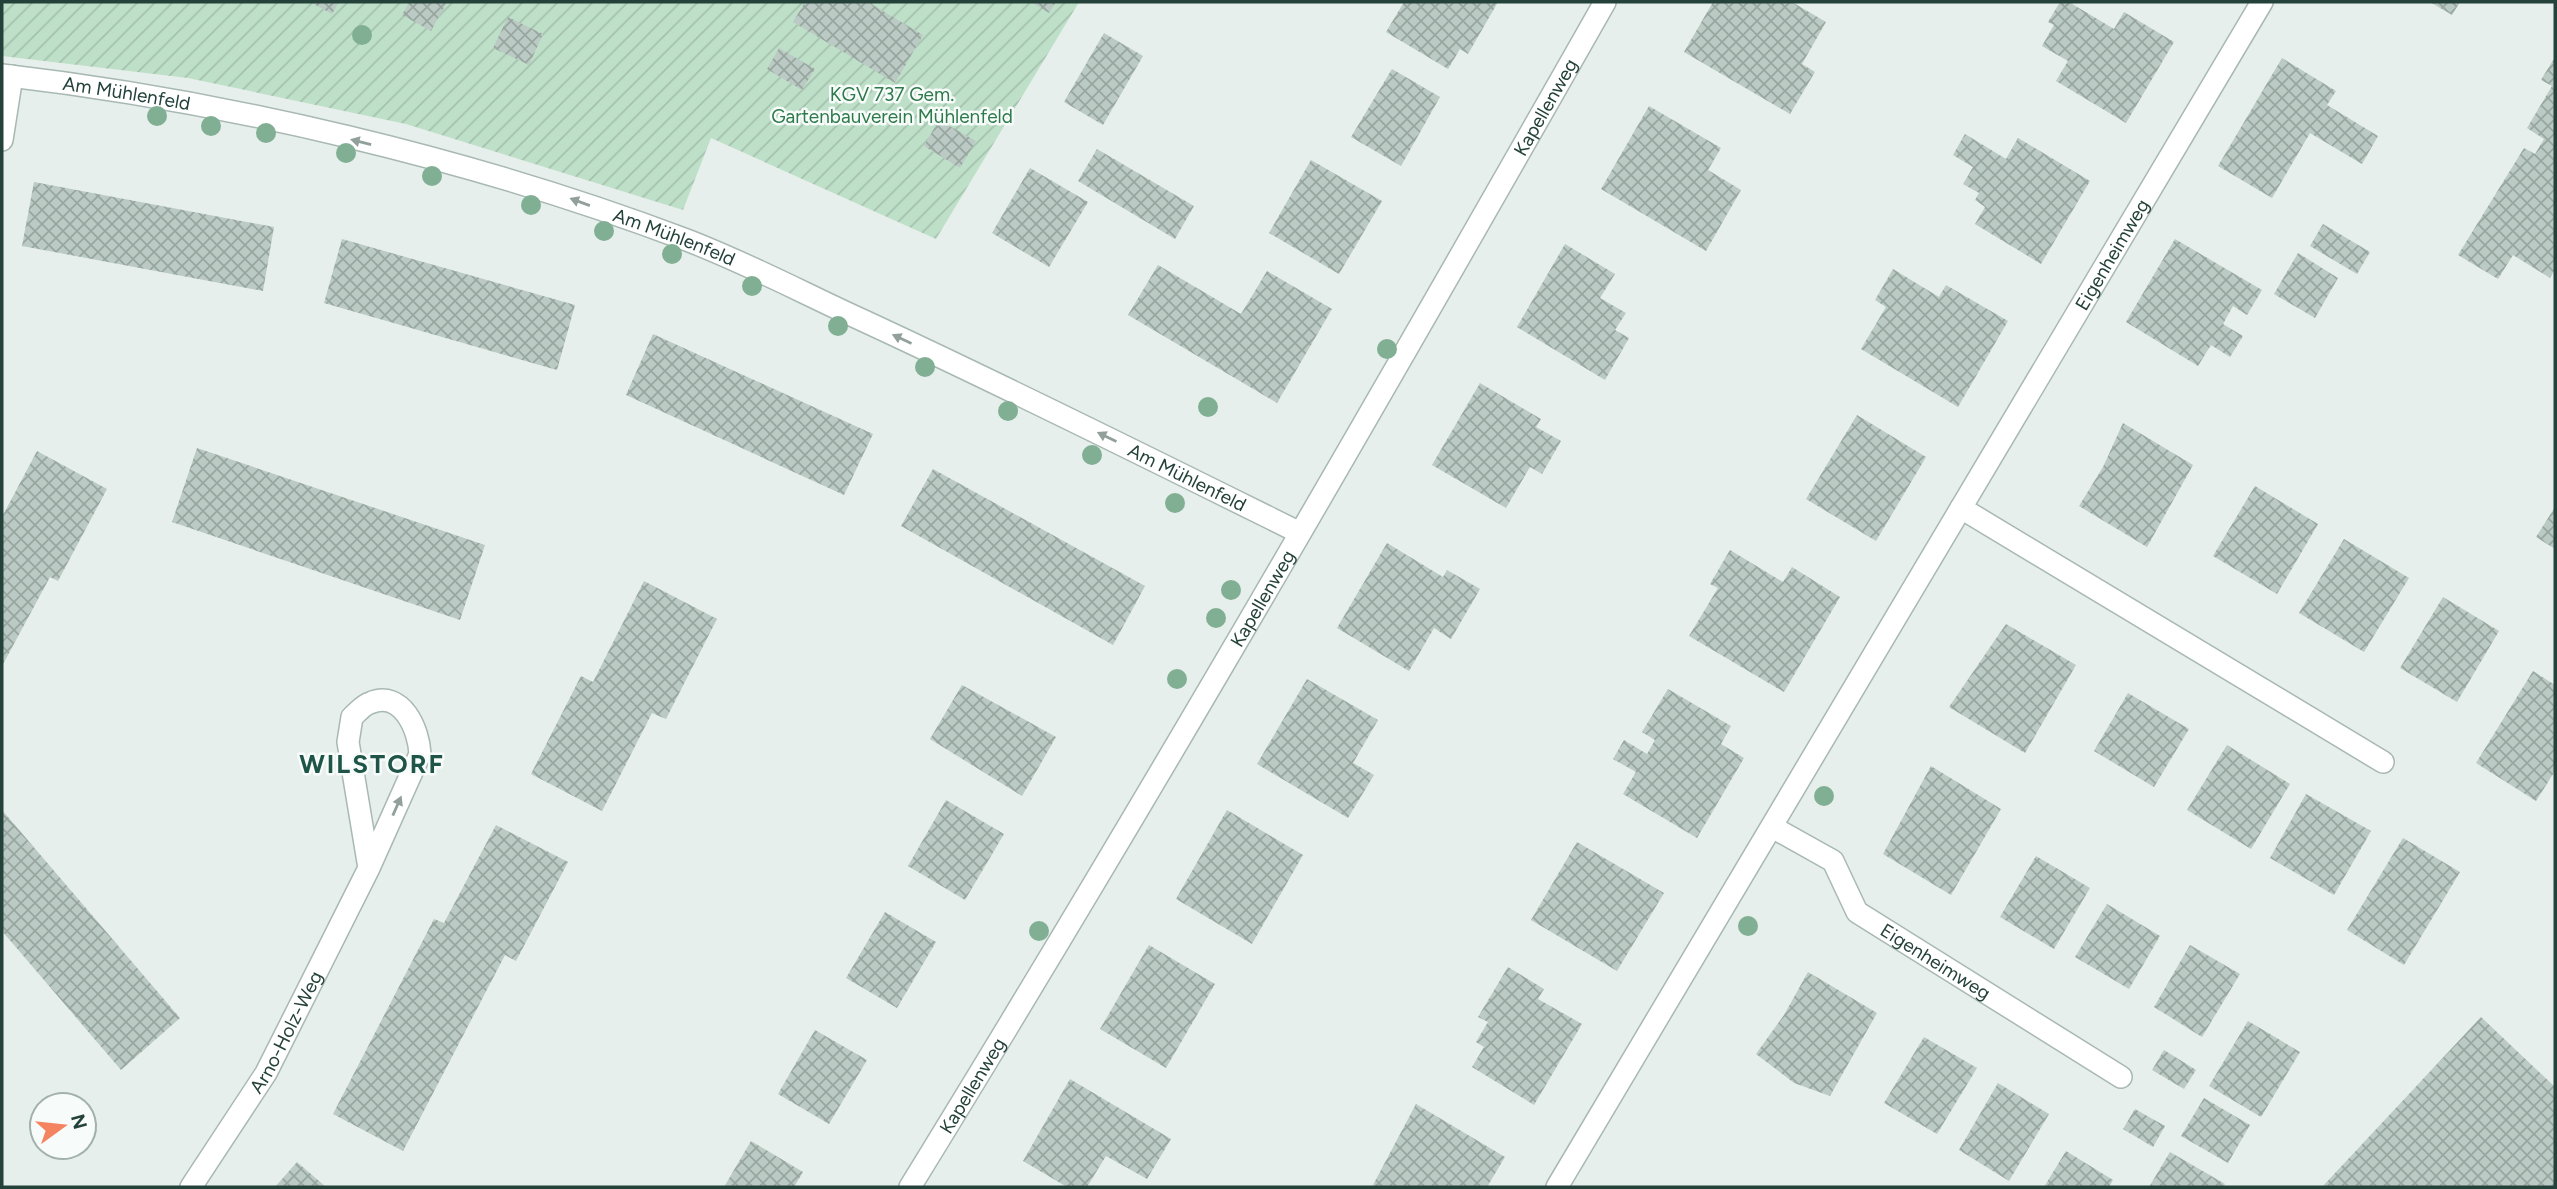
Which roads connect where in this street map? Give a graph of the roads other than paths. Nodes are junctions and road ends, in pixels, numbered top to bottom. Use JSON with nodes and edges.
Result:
{"nodes":[{"id":1,"x":1605,"y":2,"type":"edge"},
{"id":2,"x":2262,"y":2,"type":"edge"},
{"id":3,"x":7,"y":75,"type":"edge"},
{"id":4,"x":2,"y":140,"type":"edge"},
{"id":5,"x":1961,"y":508,"type":"junction"},
{"id":6,"x":1300,"y":533,"type":"junction"},
{"id":7,"x":2384,"y":762,"type":"dead end"},
{"id":8,"x":1772,"y":827,"type":"junction"},
{"id":9,"x":369,"y":868,"type":"junction"},
{"id":10,"x":2121,"y":1077,"type":"dead end"},
{"id":11,"x":191,"y":1187,"type":"edge"},
{"id":12,"x":909,"y":1187,"type":"edge"},
{"id":13,"x":1558,"y":1187,"type":"edge"}],
"edges":[{"from":1,"to":6,"type":"street","name":"Kapellenweg"},
{"from":2,"to":5,"type":"street","name":"Eigenheimweg"},
{"from":3,"to":4,"type":"street"},
{"from":6,"to":3,"type":"street","name":"Am Mühlenfeld","one_way":true},
{"from":5,"to":7,"type":"street"},
{"from":5,"to":8,"type":"street","name":"Eigenheimweg"},
{"from":6,"to":12,"type":"street","name":"Kapellenweg"},
{"from":8,"to":10,"type":"street","name":"Eigenheimweg"},
{"from":8,"to":13,"type":"street","name":"Eigenheimweg"},
{"from":9,"to":9,"type":"street","name":"Arno-Holz-Weg","one_way":true},
{"from":9,"to":11,"type":"street","name":"Arno-Holz-Weg"}]}
